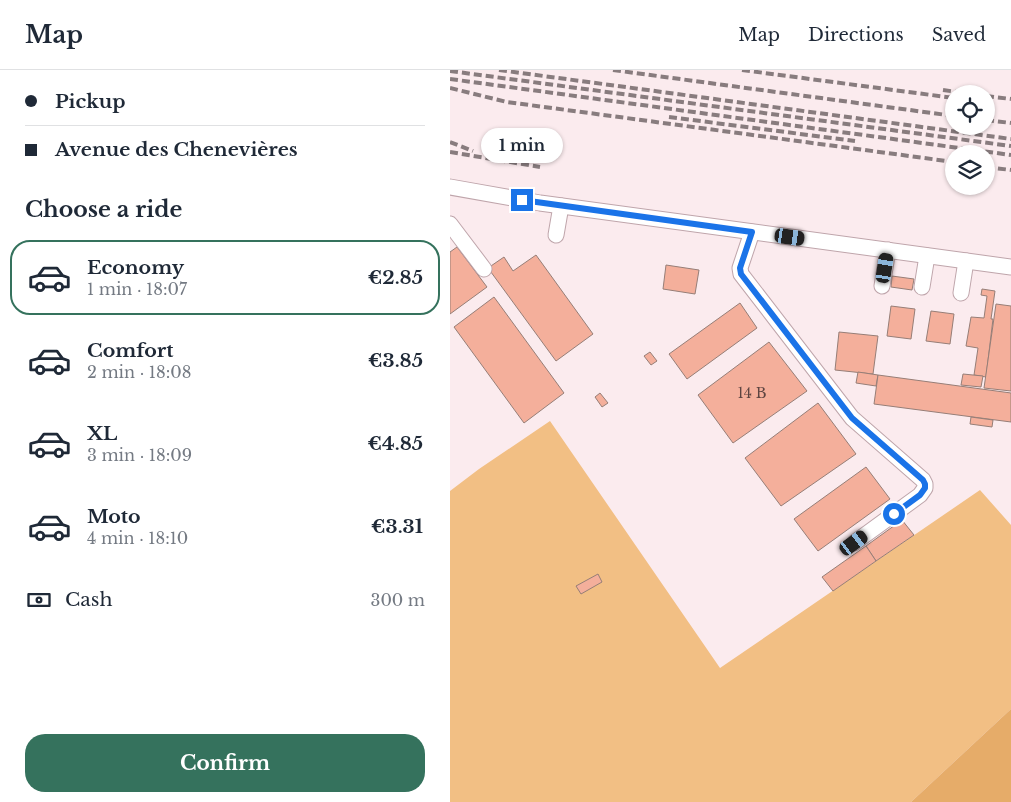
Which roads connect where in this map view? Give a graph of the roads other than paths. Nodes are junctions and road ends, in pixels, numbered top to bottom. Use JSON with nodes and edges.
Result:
{"nodes":[{"id":1,"x":450,"y":187,"type":"edge"},
{"id":2,"x":561,"y":206,"type":"junction"},
{"id":3,"x":450,"y":224,"type":"edge"},
{"id":4,"x":752,"y":232,"type":"junction"},
{"id":5,"x":556,"y":235,"type":"dead end"},
{"id":6,"x":888,"y":250,"type":"junction"},
{"id":7,"x":927,"y":256,"type":"junction"},
{"id":8,"x":966,"y":261,"type":"junction"},
{"id":9,"x":1011,"y":267,"type":"edge"},
{"id":10,"x":484,"y":269,"type":"dead end"},
{"id":11,"x":882,"y":286,"type":"dead end"},
{"id":12,"x":922,"y":286,"type":"dead end"},
{"id":13,"x":961,"y":293,"type":"dead end"},
{"id":14,"x":854,"y":543,"type":"dead end"}],
"edges":[{"from":1,"to":2,"type":"street"},
{"from":2,"to":4,"type":"street"},
{"from":2,"to":5,"type":"street"},
{"from":3,"to":10,"type":"street"},
{"from":4,"to":6,"type":"street"},
{"from":4,"to":14,"type":"street"},
{"from":6,"to":7,"type":"street"},
{"from":6,"to":11,"type":"street"},
{"from":7,"to":8,"type":"street"},
{"from":7,"to":12,"type":"street"},
{"from":8,"to":9,"type":"street"},
{"from":8,"to":13,"type":"street"}]}
